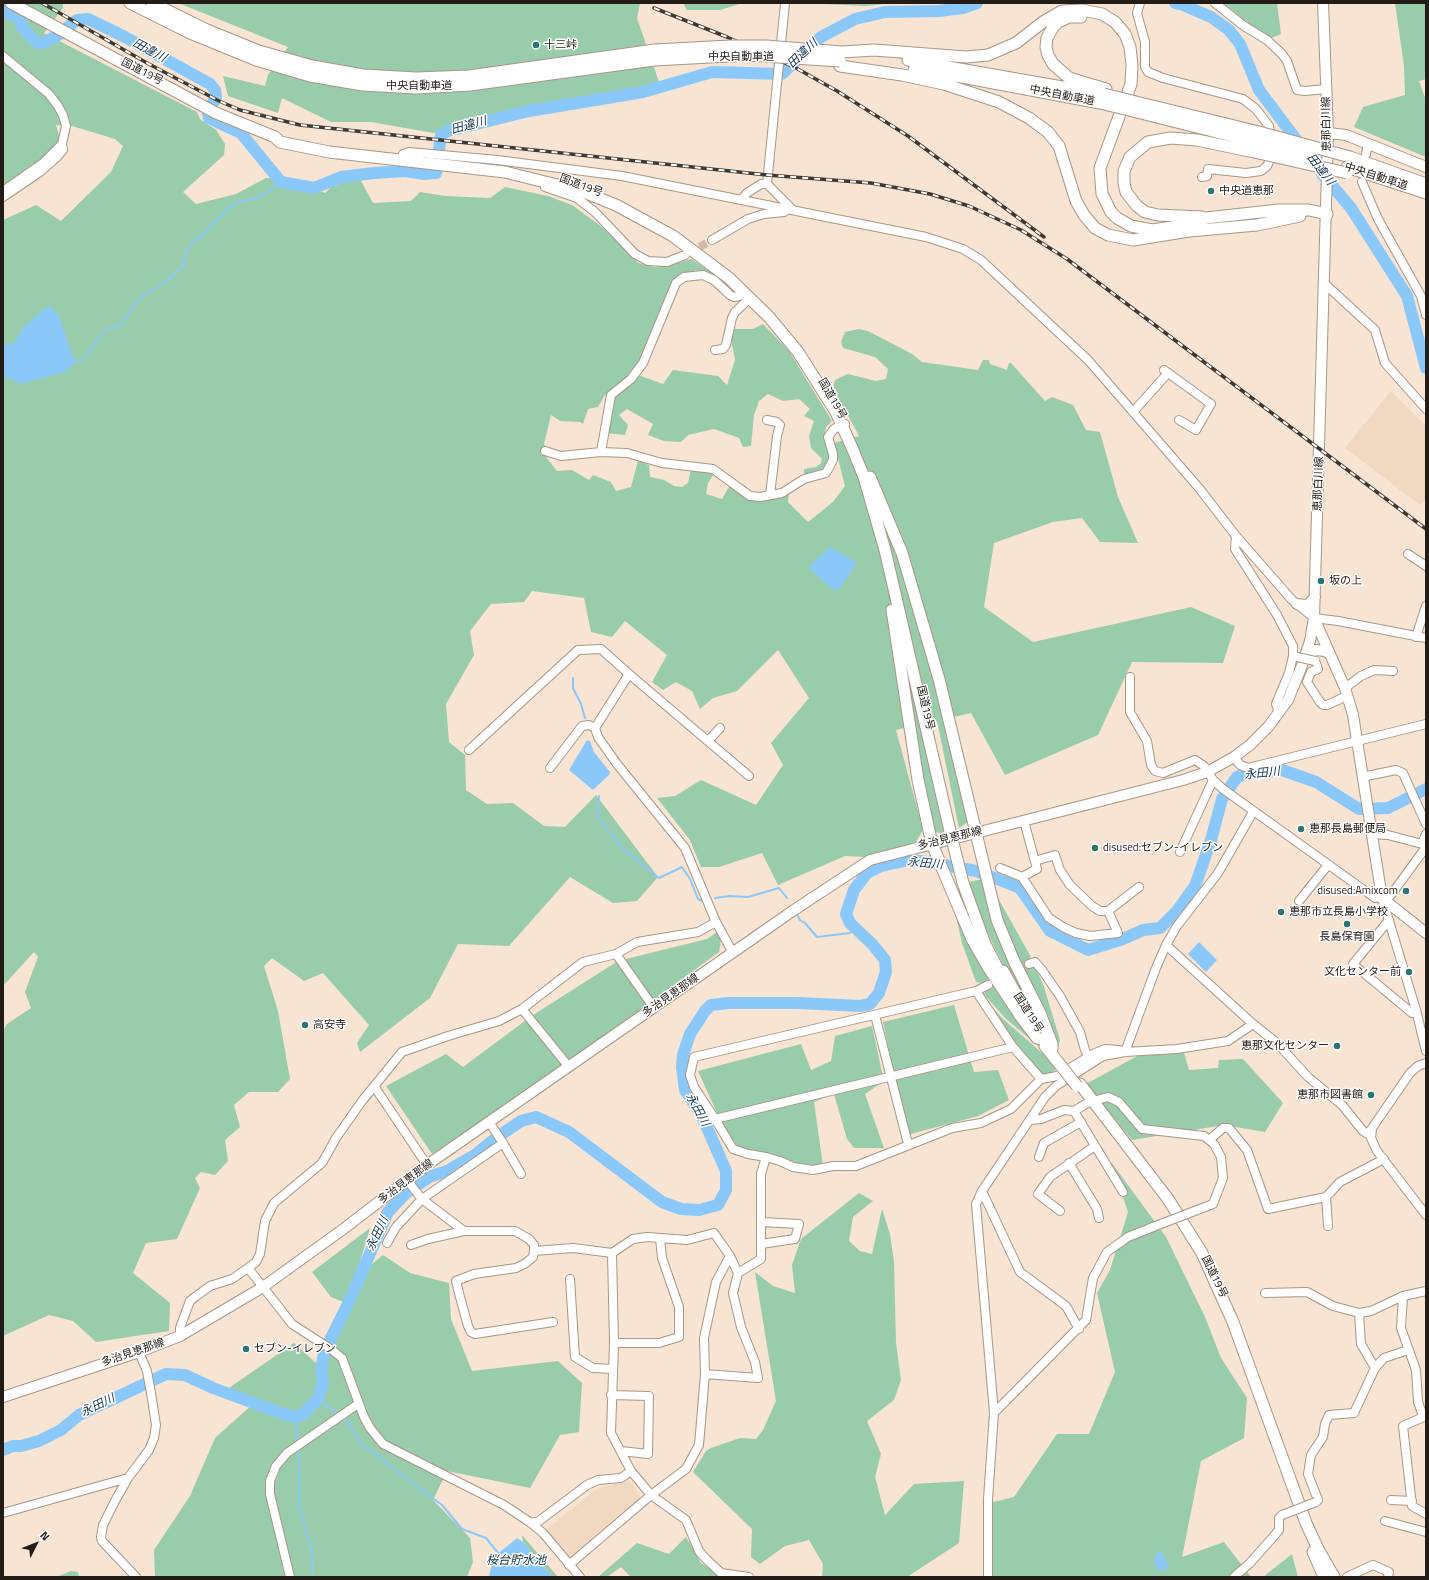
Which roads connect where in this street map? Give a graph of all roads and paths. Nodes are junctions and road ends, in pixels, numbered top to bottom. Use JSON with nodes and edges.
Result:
{"nodes":[{"id":1,"x":11,"y":3,"type":"edge"},
{"id":2,"x":130,"y":3,"type":"edge"},
{"id":3,"x":152,"y":3,"type":"edge"},
{"id":4,"x":785,"y":3,"type":"edge"},
{"id":5,"x":1140,"y":3,"type":"edge"},
{"id":6,"x":1215,"y":3,"type":"edge"},
{"id":7,"x":1323,"y":3,"type":"edge"},
{"id":8,"x":654,"y":55,"type":"junction"},
{"id":9,"x":3,"y":56,"type":"edge"},
{"id":10,"x":841,"y":60,"type":"junction"},
{"id":11,"x":1326,"y":88,"type":"junction"},
{"id":12,"x":1103,"y":95,"type":"junction"},
{"id":13,"x":1136,"y":103,"type":"junction"},
{"id":14,"x":1328,"y":133,"type":"junction"},
{"id":15,"x":275,"y":137,"type":"junction"},
{"id":16,"x":1257,"y":142,"type":"junction"},
{"id":17,"x":1368,"y":143,"type":"junction"},
{"id":18,"x":62,"y":144,"type":"junction"},
{"id":19,"x":1366,"y":154,"type":"dead end"},
{"id":20,"x":431,"y":158,"type":"junction"},
{"id":21,"x":443,"y":159,"type":"junction"},
{"id":22,"x":1348,"y":166,"type":"junction"},
{"id":23,"x":1426,"y":167,"type":"edge"},
{"id":24,"x":482,"y":169,"type":"junction"},
{"id":25,"x":1202,"y":177,"type":"dead end"},
{"id":26,"x":1362,"y":182,"type":"dead end"},
{"id":27,"x":767,"y":184,"type":"junction"},
{"id":28,"x":1426,"y":184,"type":"edge"},
{"id":29,"x":3,"y":191,"type":"edge"},
{"id":30,"x":1426,"y":194,"type":"edge"},
{"id":31,"x":3,"y":197,"type":"edge"},
{"id":32,"x":745,"y":201,"type":"junction"},
{"id":33,"x":793,"y":210,"type":"junction"},
{"id":34,"x":1326,"y":214,"type":"junction"},
{"id":35,"x":1206,"y":218,"type":"junction"},
{"id":36,"x":748,"y":219,"type":"junction"},
{"id":37,"x":1144,"y":238,"type":"junction"},
{"id":38,"x":712,"y":240,"type":"tunnel mouth"},
{"id":39,"x":685,"y":255,"type":"tunnel mouth"},
{"id":40,"x":1325,"y":284,"type":"junction"},
{"id":41,"x":744,"y":297,"type":"junction"},
{"id":42,"x":1426,"y":312,"type":"edge"},
{"id":43,"x":715,"y":350,"type":"dead end"},
{"id":44,"x":1426,"y":409,"type":"edge"},
{"id":45,"x":1133,"y":412,"type":"junction"},
{"id":46,"x":767,"y":420,"type":"dead end"},
{"id":47,"x":1179,"y":420,"type":"dead end"},
{"id":48,"x":844,"y":424,"type":"junction"},
{"id":49,"x":546,"y":451,"type":"dead end"},
{"id":50,"x":601,"y":452,"type":"junction"},
{"id":51,"x":858,"y":462,"type":"junction"},
{"id":52,"x":866,"y":474,"type":"junction"},
{"id":53,"x":770,"y":495,"type":"junction"},
{"id":54,"x":1236,"y":536,"type":"junction"},
{"id":55,"x":1408,"y":554,"type":"dead end"},
{"id":56,"x":1426,"y":566,"type":"edge"},
{"id":57,"x":1315,"y":597,"type":"junction"},
{"id":58,"x":1297,"y":604,"type":"junction"},
{"id":59,"x":1426,"y":606,"type":"edge"},
{"id":60,"x":1314,"y":618,"type":"junction"},
{"id":61,"x":1416,"y":637,"type":"junction"},
{"id":62,"x":1426,"y":638,"type":"edge"},
{"id":63,"x":1330,"y":654,"type":"junction"},
{"id":64,"x":1298,"y":656,"type":"junction"},
{"id":65,"x":1393,"y":671,"type":"dead end"},
{"id":66,"x":629,"y":674,"type":"junction"},
{"id":67,"x":1130,"y":677,"type":"dead end"},
{"id":68,"x":1346,"y":692,"type":"junction"},
{"id":69,"x":1426,"y":724,"type":"edge"},
{"id":70,"x":594,"y":728,"type":"junction"},
{"id":71,"x":720,"y":728,"type":"dead end"},
{"id":72,"x":708,"y":742,"type":"junction"},
{"id":73,"x":1357,"y":742,"type":"junction"},
{"id":74,"x":469,"y":750,"type":"dead end"},
{"id":75,"x":1234,"y":757,"type":"junction"},
{"id":76,"x":550,"y":768,"type":"dead end"},
{"id":77,"x":750,"y":776,"type":"dead end"},
{"id":78,"x":1210,"y":776,"type":"junction"},
{"id":79,"x":1362,"y":777,"type":"junction"},
{"id":80,"x":1253,"y":812,"type":"junction"},
{"id":81,"x":1024,"y":821,"type":"junction"},
{"id":82,"x":1426,"y":824,"type":"edge"},
{"id":83,"x":951,"y":831,"type":"junction"},
{"id":84,"x":976,"y":833,"type":"junction"},
{"id":85,"x":1371,"y":834,"type":"junction"},
{"id":86,"x":1426,"y":834,"type":"edge"},
{"id":87,"x":932,"y":844,"type":"junction"},
{"id":88,"x":1425,"y":845,"type":"edge"},
{"id":89,"x":1180,"y":852,"type":"dead end"},
{"id":90,"x":1035,"y":861,"type":"junction"},
{"id":91,"x":1328,"y":865,"type":"junction"},
{"id":92,"x":1000,"y":868,"type":"dead end"},
{"id":93,"x":1022,"y":877,"type":"junction"},
{"id":94,"x":964,"y":882,"type":"junction"},
{"id":95,"x":1139,"y":888,"type":"dead end"},
{"id":96,"x":1382,"y":898,"type":"junction"},
{"id":97,"x":1299,"y":901,"type":"dead end"},
{"id":98,"x":1108,"y":911,"type":"junction"},
{"id":99,"x":1389,"y":920,"type":"junction"},
{"id":100,"x":716,"y":922,"type":"junction"},
{"id":101,"x":1426,"y":932,"type":"edge"},
{"id":102,"x":1166,"y":945,"type":"junction"},
{"id":103,"x":733,"y":953,"type":"junction"},
{"id":104,"x":616,"y":954,"type":"junction"},
{"id":105,"x":1029,"y":964,"type":"dead end"},
{"id":106,"x":988,"y":985,"type":"tunnel mouth"},
{"id":107,"x":976,"y":991,"type":"junction"},
{"id":108,"x":654,"y":1008,"type":"junction"},
{"id":109,"x":522,"y":1009,"type":"junction"},
{"id":110,"x":1416,"y":1010,"type":"junction"},
{"id":111,"x":875,"y":1015,"type":"junction"},
{"id":112,"x":1253,"y":1024,"type":"junction"},
{"id":113,"x":1041,"y":1039,"type":"junction"},
{"id":114,"x":1013,"y":1047,"type":"junction"},
{"id":115,"x":1426,"y":1048,"type":"edge"},
{"id":116,"x":1052,"y":1049,"type":"junction"},
{"id":117,"x":1125,"y":1052,"type":"junction"},
{"id":118,"x":1088,"y":1056,"type":"junction"},
{"id":119,"x":1426,"y":1063,"type":"edge"},
{"id":120,"x":1062,"y":1065,"type":"junction"},
{"id":121,"x":569,"y":1067,"type":"junction"},
{"id":122,"x":892,"y":1077,"type":"junction"},
{"id":123,"x":1041,"y":1079,"type":"junction"},
{"id":124,"x":374,"y":1086,"type":"junction"},
{"id":125,"x":1091,"y":1102,"type":"junction"},
{"id":126,"x":1074,"y":1111,"type":"junction"},
{"id":127,"x":715,"y":1119,"type":"junction"},
{"id":128,"x":1030,"y":1120,"type":"junction"},
{"id":129,"x":1081,"y":1122,"type":"junction"},
{"id":130,"x":491,"y":1124,"type":"junction"},
{"id":131,"x":1372,"y":1128,"type":"junction"},
{"id":132,"x":1209,"y":1140,"type":"junction"},
{"id":133,"x":502,"y":1142,"type":"junction"},
{"id":134,"x":908,"y":1144,"type":"junction"},
{"id":135,"x":1094,"y":1146,"type":"junction"},
{"id":136,"x":766,"y":1157,"type":"junction"},
{"id":137,"x":1039,"y":1157,"type":"dead end"},
{"id":138,"x":1384,"y":1159,"type":"junction"},
{"id":139,"x":1069,"y":1163,"type":"junction"},
{"id":140,"x":427,"y":1166,"type":"junction"},
{"id":141,"x":521,"y":1174,"type":"dead end"},
{"id":142,"x":408,"y":1181,"type":"junction"},
{"id":143,"x":982,"y":1191,"type":"junction"},
{"id":144,"x":1123,"y":1192,"type":"dead end"},
{"id":145,"x":420,"y":1197,"type":"junction"},
{"id":146,"x":1326,"y":1197,"type":"junction"},
{"id":147,"x":1060,"y":1211,"type":"dead end"},
{"id":148,"x":1426,"y":1215,"type":"edge"},
{"id":149,"x":1098,"y":1218,"type":"dead end"},
{"id":150,"x":761,"y":1222,"type":"junction"},
{"id":151,"x":1328,"y":1226,"type":"dead end"},
{"id":152,"x":464,"y":1231,"type":"junction"},
{"id":153,"x":660,"y":1238,"type":"junction"},
{"id":154,"x":387,"y":1243,"type":"dead end"},
{"id":155,"x":762,"y":1244,"type":"junction"},
{"id":156,"x":411,"y":1245,"type":"dead end"},
{"id":157,"x":534,"y":1251,"type":"junction"},
{"id":158,"x":612,"y":1253,"type":"junction"},
{"id":159,"x":730,"y":1256,"type":"junction"},
{"id":160,"x":248,"y":1268,"type":"junction"},
{"id":161,"x":738,"y":1273,"type":"junction"},
{"id":162,"x":570,"y":1279,"type":"dead end"},
{"id":163,"x":263,"y":1287,"type":"junction"},
{"id":164,"x":1426,"y":1291,"type":"edge"},
{"id":165,"x":1265,"y":1293,"type":"dead end"},
{"id":166,"x":1403,"y":1296,"type":"junction"},
{"id":167,"x":1359,"y":1314,"type":"junction"},
{"id":168,"x":553,"y":1322,"type":"dead end"},
{"id":169,"x":1079,"y":1329,"type":"junction"},
{"id":170,"x":180,"y":1336,"type":"junction"},
{"id":171,"x":614,"y":1342,"type":"junction"},
{"id":172,"x":1408,"y":1350,"type":"junction"},
{"id":173,"x":139,"y":1352,"type":"junction"},
{"id":174,"x":613,"y":1368,"type":"junction"},
{"id":175,"x":1375,"y":1368,"type":"junction"},
{"id":176,"x":705,"y":1374,"type":"junction"},
{"id":177,"x":611,"y":1395,"type":"junction"},
{"id":178,"x":3,"y":1397,"type":"edge"},
{"id":179,"x":358,"y":1404,"type":"junction"},
{"id":180,"x":994,"y":1414,"type":"junction"},
{"id":181,"x":1424,"y":1416,"type":"edge"},
{"id":182,"x":621,"y":1451,"type":"junction"},
{"id":183,"x":630,"y":1471,"type":"junction"},
{"id":184,"x":128,"y":1478,"type":"junction"},
{"id":185,"x":652,"y":1495,"type":"junction"},
{"id":186,"x":1391,"y":1500,"type":"dead end"},
{"id":187,"x":1412,"y":1501,"type":"junction"},
{"id":188,"x":3,"y":1513,"type":"edge"},
{"id":189,"x":1426,"y":1514,"type":"edge"},
{"id":190,"x":1385,"y":1521,"type":"dead end"},
{"id":191,"x":531,"y":1523,"type":"junction"},
{"id":192,"x":1426,"y":1532,"type":"edge"},
{"id":193,"x":569,"y":1565,"type":"junction"},
{"id":194,"x":136,"y":1577,"type":"edge"},
{"id":195,"x":290,"y":1577,"type":"edge"},
{"id":196,"x":580,"y":1577,"type":"edge"},
{"id":197,"x":749,"y":1577,"type":"edge"},
{"id":198,"x":988,"y":1577,"type":"edge"},
{"id":199,"x":1234,"y":1577,"type":"edge"},
{"id":200,"x":1324,"y":1577,"type":"edge"},
{"id":201,"x":1334,"y":1577,"type":"edge"},
{"id":202,"x":1346,"y":1577,"type":"edge"},
{"id":203,"x":1388,"y":1577,"type":"edge"}],
"edges":[{"from":1,"to":15,"type":"highway","name":"国道19号"},
{"from":2,"to":8,"type":"highway","name":"中央自動車道"},
{"from":3,"to":8,"type":"highway","name":"中央自動車道"},
{"from":4,"to":27,"type":"street"},
{"from":5,"to":25,"type":"street"},
{"from":6,"to":11,"type":"street"},
{"from":7,"to":11,"type":"main road","name":"恵那白川線"},
{"from":8,"to":10,"type":"highway","name":"中央自動車道","bridge":true},
{"from":8,"to":10,"type":"highway","name":"中央自動車道","bridge":true},
{"from":9,"to":18,"type":"street"},
{"from":10,"to":12,"type":"highway","name":"中央自動車道"},
{"from":10,"to":35,"type":"highway"},
{"from":10,"to":37,"type":"highway"},
{"from":11,"to":14,"type":"main road","name":"恵那白川線"},
{"from":12,"to":13,"type":"highway","name":"中央自動車道","bridge":true},
{"from":12,"to":37,"type":"highway"},
{"from":13,"to":16,"type":"highway","name":"中央自動車道"},
{"from":13,"to":16,"type":"highway","name":"中央自動車道"},
{"from":14,"to":17,"type":"main road"},
{"from":14,"to":34,"type":"main road","name":"恵那白川線"},
{"from":15,"to":20,"type":"highway","name":"国道19号"},
{"from":15,"to":20,"type":"highway","name":"国道19号"},
{"from":16,"to":22,"type":"highway","name":"中央自動車道","bridge":true},
{"from":16,"to":22,"type":"highway","bridge":true},
{"from":16,"to":35,"type":"highway"},
{"from":17,"to":19,"type":"street"},
{"from":17,"to":23,"type":"main road"},
{"from":18,"to":29,"type":"street"},
{"from":18,"to":31,"type":"street"},
{"from":20,"to":21,"type":"highway","name":"国道19号"},
{"from":21,"to":24,"type":"highway","name":"国道19号"},
{"from":21,"to":32,"type":"street"},
{"from":21,"to":48,"type":"highway","name":"国道19号"},
{"from":22,"to":28,"type":"highway","name":"中央自動車道"},
{"from":22,"to":30,"type":"highway","name":"中央自動車道"},
{"from":24,"to":39,"type":"street"},
{"from":24,"to":41,"type":"highway","name":"国道19号"},
{"from":26,"to":42,"type":"street"},
{"from":27,"to":32,"type":"street"},
{"from":27,"to":33,"type":"street"},
{"from":32,"to":33,"type":"street"},
{"from":32,"to":36,"type":"street"},
{"from":33,"to":36,"type":"street"},
{"from":33,"to":45,"type":"street"},
{"from":34,"to":35,"type":"highway"},
{"from":34,"to":37,"type":"highway"},
{"from":34,"to":40,"type":"main road","name":"恵那白川線"},
{"from":36,"to":38,"type":"street"},
{"from":40,"to":44,"type":"street"},
{"from":40,"to":57,"type":"main road","name":"恵那白川線"},
{"from":41,"to":43,"type":"street"},
{"from":41,"to":48,"type":"highway","name":"国道19号"},
{"from":41,"to":50,"type":"street"},
{"from":45,"to":47,"type":"street"},
{"from":45,"to":54,"type":"street"},
{"from":46,"to":53,"type":"street"},
{"from":48,"to":51,"type":"highway","name":"国道19号"},
{"from":48,"to":52,"type":"highway","name":"国道19号"},
{"from":48,"to":53,"type":"street"},
{"from":49,"to":50,"type":"street"},
{"from":50,"to":53,"type":"street"},
{"from":51,"to":83,"type":"highway","name":"国道19号"},
{"from":51,"to":87,"type":"highway"},
{"from":52,"to":83,"type":"highway","name":"国道19号"},
{"from":52,"to":84,"type":"highway"},
{"from":54,"to":58,"type":"street"},
{"from":54,"to":64,"type":"street"},
{"from":55,"to":56,"type":"street"},
{"from":57,"to":58,"type":"main road"},
{"from":57,"to":60,"type":"main road","name":"恵那白川線"},
{"from":58,"to":60,"type":"street"},
{"from":59,"to":61,"type":"street"},
{"from":60,"to":61,"type":"street"},
{"from":60,"to":63,"type":"main road","name":"恵那白川線"},
{"from":60,"to":64,"type":"main road","name":"多治見恵那線"},
{"from":61,"to":62,"type":"street"},
{"from":63,"to":64,"type":"main road"},
{"from":63,"to":68,"type":"main road","name":"恵那白川線"},
{"from":64,"to":68,"type":"street","bridge":true},
{"from":64,"to":75,"type":"main road","name":"多治見恵那線"},
{"from":65,"to":68,"type":"street"},
{"from":66,"to":70,"type":"street"},
{"from":66,"to":72,"type":"street"},
{"from":66,"to":74,"type":"street"},
{"from":67,"to":78,"type":"street"},
{"from":68,"to":73,"type":"main road","name":"恵那白川線"},
{"from":69,"to":73,"type":"street"},
{"from":70,"to":76,"type":"street"},
{"from":70,"to":100,"type":"street"},
{"from":71,"to":72,"type":"street"},
{"from":72,"to":77,"type":"street"},
{"from":73,"to":75,"type":"street"},
{"from":73,"to":79,"type":"main road","name":"恵那白川線"},
{"from":75,"to":78,"type":"main road","name":"多治見恵那線"},
{"from":78,"to":80,"type":"street"},
{"from":78,"to":81,"type":"main road","name":"多治見恵那線"},
{"from":78,"to":89,"type":"street"},
{"from":79,"to":82,"type":"street"},
{"from":79,"to":85,"type":"main road","name":"恵那白川線"},
{"from":80,"to":91,"type":"street"},
{"from":80,"to":102,"type":"street"},
{"from":81,"to":84,"type":"main road","name":"多治見恵那線"},
{"from":81,"to":90,"type":"street"},
{"from":82,"to":86,"type":"street"},
{"from":83,"to":94,"type":"highway","name":"国道19号","bridge":true},
{"from":84,"to":87,"type":"main road","name":"多治見恵那線"},
{"from":84,"to":116,"type":"highway"},
{"from":85,"to":88,"type":"street"},
{"from":85,"to":96,"type":"main road","name":"恵那白川線"},
{"from":86,"to":88,"type":"street"},
{"from":87,"to":103,"type":"main road","name":"多治見恵那線"},
{"from":87,"to":113,"type":"highway"},
{"from":88,"to":96,"type":"street"},
{"from":90,"to":93,"type":"street"},
{"from":90,"to":98,"type":"street"},
{"from":91,"to":96,"type":"street"},
{"from":91,"to":97,"type":"street"},
{"from":92,"to":93,"type":"street"},
{"from":93,"to":98,"type":"street"},
{"from":94,"to":113,"type":"highway","name":"国道19号"},
{"from":94,"to":116,"type":"highway","name":"国道19号"},
{"from":95,"to":98,"type":"street"},
{"from":96,"to":99,"type":"street"},
{"from":96,"to":101,"type":"main road"},
{"from":99,"to":110,"type":"street"},
{"from":99,"to":110,"type":"street"},
{"from":100,"to":103,"type":"street"},
{"from":100,"to":104,"type":"street"},
{"from":102,"to":112,"type":"street"},
{"from":102,"to":117,"type":"street"},
{"from":103,"to":108,"type":"main road","name":"多治見恵那線"},
{"from":104,"to":108,"type":"street"},
{"from":104,"to":109,"type":"street"},
{"from":105,"to":118,"type":"street"},
{"from":106,"to":107,"type":"street"},
{"from":107,"to":111,"type":"street"},
{"from":107,"to":114,"type":"street"},
{"from":108,"to":121,"type":"main road","name":"多治見恵那線"},
{"from":109,"to":121,"type":"street"},
{"from":109,"to":124,"type":"street"},
{"from":110,"to":115,"type":"street"},
{"from":111,"to":122,"type":"street"},
{"from":111,"to":127,"type":"street"},
{"from":112,"to":117,"type":"street"},
{"from":112,"to":131,"type":"street"},
{"from":113,"to":120,"type":"highway","name":"国道19号"},
{"from":114,"to":122,"type":"street"},
{"from":114,"to":123,"type":"street"},
{"from":116,"to":120,"type":"highway","name":"国道19号"},
{"from":117,"to":118,"type":"street"},
{"from":117,"to":128,"type":"street"},
{"from":118,"to":123,"type":"street"},
{"from":119,"to":131,"type":"street"},
{"from":120,"to":125,"type":"highway","name":"国道19号","bridge":true},
{"from":121,"to":130,"type":"main road","name":"多治見恵那線"},
{"from":122,"to":127,"type":"street"},
{"from":122,"to":134,"type":"street"},
{"from":123,"to":134,"type":"street"},
{"from":124,"to":140,"type":"street"},
{"from":124,"to":160,"type":"street"},
{"from":125,"to":126,"type":"street"},
{"from":125,"to":132,"type":"street"},
{"from":125,"to":200,"type":"highway","name":"国道19号"},
{"from":125,"to":201,"type":"highway","name":"国道19号"},
{"from":126,"to":128,"type":"street"},
{"from":126,"to":129,"type":"street"},
{"from":127,"to":136,"type":"street"},
{"from":128,"to":143,"type":"street"},
{"from":129,"to":135,"type":"street"},
{"from":129,"to":137,"type":"street"},
{"from":130,"to":133,"type":"street"},
{"from":130,"to":140,"type":"main road","name":"多治見恵那線"},
{"from":131,"to":138,"type":"street"},
{"from":132,"to":146,"type":"street"},
{"from":132,"to":169,"type":"street","bridge":true},
{"from":133,"to":141,"type":"street"},
{"from":133,"to":145,"type":"street"},
{"from":134,"to":136,"type":"street"},
{"from":135,"to":139,"type":"street"},
{"from":135,"to":144,"type":"street"},
{"from":136,"to":150,"type":"street"},
{"from":138,"to":146,"type":"street"},
{"from":138,"to":148,"type":"street"},
{"from":139,"to":147,"type":"street"},
{"from":139,"to":149,"type":"street"},
{"from":140,"to":142,"type":"main road","name":"多治見恵那線"},
{"from":142,"to":145,"type":"street"},
{"from":142,"to":163,"type":"main road","name":"多治見恵那線"},
{"from":143,"to":169,"type":"street"},
{"from":143,"to":180,"type":"street"},
{"from":145,"to":152,"type":"street"},
{"from":145,"to":154,"type":"street"},
{"from":146,"to":151,"type":"street"},
{"from":150,"to":155,"type":"street"},
{"from":150,"to":155,"type":"street"},
{"from":152,"to":156,"type":"street"},
{"from":152,"to":157,"type":"street"},
{"from":153,"to":158,"type":"street"},
{"from":153,"to":159,"type":"street"},
{"from":153,"to":171,"type":"street"},
{"from":155,"to":161,"type":"street"},
{"from":157,"to":158,"type":"street"},
{"from":157,"to":168,"type":"street"},
{"from":158,"to":171,"type":"street"},
{"from":159,"to":161,"type":"street"},
{"from":159,"to":176,"type":"street"},
{"from":160,"to":163,"type":"street"},
{"from":160,"to":170,"type":"street"},
{"from":161,"to":176,"type":"street"},
{"from":162,"to":174,"type":"street"},
{"from":163,"to":170,"type":"main road","name":"多治見恵那線"},
{"from":163,"to":179,"type":"street"},
{"from":164,"to":166,"type":"street"},
{"from":165,"to":167,"type":"street"},
{"from":166,"to":167,"type":"street"},
{"from":166,"to":172,"type":"street"},
{"from":167,"to":175,"type":"street"},
{"from":169,"to":180,"type":"street"},
{"from":170,"to":173,"type":"main road","name":"多治見恵那線"},
{"from":171,"to":174,"type":"street"},
{"from":172,"to":175,"type":"street"},
{"from":172,"to":181,"type":"street"},
{"from":173,"to":178,"type":"main road","name":"多治見恵那線"},
{"from":173,"to":184,"type":"street"},
{"from":174,"to":177,"type":"street"},
{"from":175,"to":199,"type":"street","bridge":true},
{"from":176,"to":185,"type":"street"},
{"from":177,"to":182,"type":"street"},
{"from":177,"to":182,"type":"street"},
{"from":179,"to":191,"type":"street"},
{"from":179,"to":195,"type":"street"},
{"from":180,"to":198,"type":"street"},
{"from":181,"to":187,"type":"street"},
{"from":182,"to":183,"type":"street"},
{"from":183,"to":185,"type":"street"},
{"from":183,"to":191,"type":"street"},
{"from":184,"to":188,"type":"street"},
{"from":184,"to":194,"type":"street"},
{"from":185,"to":193,"type":"street"},
{"from":185,"to":197,"type":"street"},
{"from":186,"to":187,"type":"street"},
{"from":187,"to":189,"type":"street"},
{"from":190,"to":192,"type":"street"},
{"from":191,"to":193,"type":"street"},
{"from":193,"to":196,"type":"street"},
{"from":202,"to":203,"type":"street"}]}
